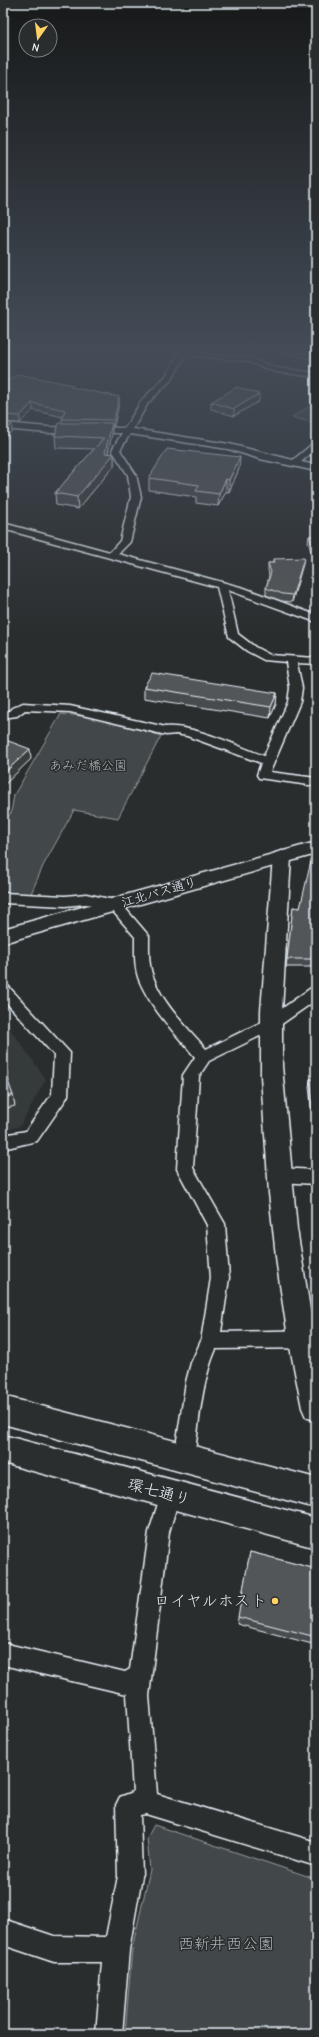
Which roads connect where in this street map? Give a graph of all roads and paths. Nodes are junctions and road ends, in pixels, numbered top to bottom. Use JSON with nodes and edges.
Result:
{"nodes":[{"id":1,"x":118,"y":447,"type":"edge"},
{"id":2,"x":229,"y":447,"type":"edge"},
{"id":3,"x":313,"y":447,"type":"edge"},
{"id":4,"x":306,"y":453,"type":"junction"},
{"id":5,"x":316,"y":456,"type":"edge"},
{"id":6,"x":294,"y":464,"type":"junction"},
{"id":7,"x":316,"y":468,"type":"edge"},
{"id":8,"x":3,"y":526,"type":"edge"},
{"id":9,"x":111,"y":556,"type":"junction"},
{"id":10,"x":222,"y":585,"type":"junction"},
{"id":11,"x":316,"y":619,"type":"edge"},
{"id":12,"x":291,"y":660,"type":"junction"},
{"id":13,"x":316,"y":661,"type":"edge"},
{"id":14,"x":3,"y":715,"type":"edge"},
{"id":15,"x":268,"y":761,"type":"junction"},
{"id":16,"x":316,"y":782,"type":"edge"},
{"id":17,"x":316,"y":848,"type":"edge"},
{"id":18,"x":282,"y":857,"type":"junction"},
{"id":19,"x":3,"y":898,"type":"edge"},
{"id":20,"x":114,"y":904,"type":"junction"},
{"id":21,"x":3,"y":936,"type":"edge"},
{"id":22,"x":3,"y":990,"type":"edge"},
{"id":23,"x":316,"y":992,"type":"edge"},
{"id":24,"x":271,"y":1024,"type":"junction"},
{"id":25,"x":204,"y":1057,"type":"junction"},
{"id":26,"x":3,"y":1142,"type":"edge"},
{"id":27,"x":278,"y":1175,"type":"junction"},
{"id":28,"x":316,"y":1177,"type":"edge"},
{"id":29,"x":308,"y":1340,"type":"edge"},
{"id":30,"x":210,"y":1341,"type":"junction"},
{"id":31,"x":316,"y":1408,"type":"edge"},
{"id":32,"x":3,"y":1410,"type":"edge"},
{"id":33,"x":3,"y":1449,"type":"edge"},
{"id":34,"x":184,"y":1459,"type":"junction"},
{"id":35,"x":316,"y":1493,"type":"edge"},
{"id":36,"x":170,"y":1494,"type":"junction"},
{"id":37,"x":316,"y":1533,"type":"edge"},
{"id":38,"x":3,"y":1654,"type":"edge"},
{"id":39,"x":140,"y":1676,"type":"junction"},
{"id":40,"x":146,"y":1802,"type":"junction"},
{"id":41,"x":316,"y":1854,"type":"edge"},
{"id":42,"x":3,"y":1932,"type":"edge"},
{"id":43,"x":116,"y":1950,"type":"junction"},
{"id":44,"x":109,"y":2034,"type":"edge"}],
"edges":[{"from":1,"to":9,"type":"street"},
{"from":2,"to":6,"type":"street"},
{"from":3,"to":4,"type":"street"},
{"from":4,"to":5,"type":"street"},
{"from":4,"to":6,"type":"street"},
{"from":6,"to":7,"type":"street"},
{"from":8,"to":9,"type":"street"},
{"from":9,"to":10,"type":"street"},
{"from":10,"to":11,"type":"street"},
{"from":10,"to":12,"type":"street"},
{"from":12,"to":13,"type":"street"},
{"from":12,"to":15,"type":"street"},
{"from":14,"to":15,"type":"street"},
{"from":15,"to":16,"type":"street"},
{"from":17,"to":18,"type":"main road","name":"江北バス通り"},
{"from":18,"to":20,"type":"main road","name":"江北バス通り"},
{"from":18,"to":24,"type":"street"},
{"from":19,"to":20,"type":"street"},
{"from":20,"to":21,"type":"main road","name":"江北バス通り"},
{"from":20,"to":25,"type":"street"},
{"from":22,"to":26,"type":"street"},
{"from":23,"to":24,"type":"street"},
{"from":24,"to":25,"type":"street"},
{"from":24,"to":27,"type":"street"},
{"from":25,"to":30,"type":"street"},
{"from":27,"to":28,"type":"street"},
{"from":27,"to":29,"type":"street"},
{"from":29,"to":30,"type":"street"},
{"from":29,"to":31,"type":"street"},
{"from":30,"to":34,"type":"street"},
{"from":32,"to":34,"type":"main road"},
{"from":33,"to":36,"type":"main road","name":"環七通り"},
{"from":34,"to":35,"type":"main road"},
{"from":36,"to":37,"type":"main road","name":"環七通り"},
{"from":36,"to":39,"type":"street"},
{"from":38,"to":39,"type":"street"},
{"from":39,"to":40,"type":"street"},
{"from":40,"to":41,"type":"street"},
{"from":40,"to":43,"type":"street"},
{"from":42,"to":43,"type":"street"},
{"from":43,"to":44,"type":"street"}]}
